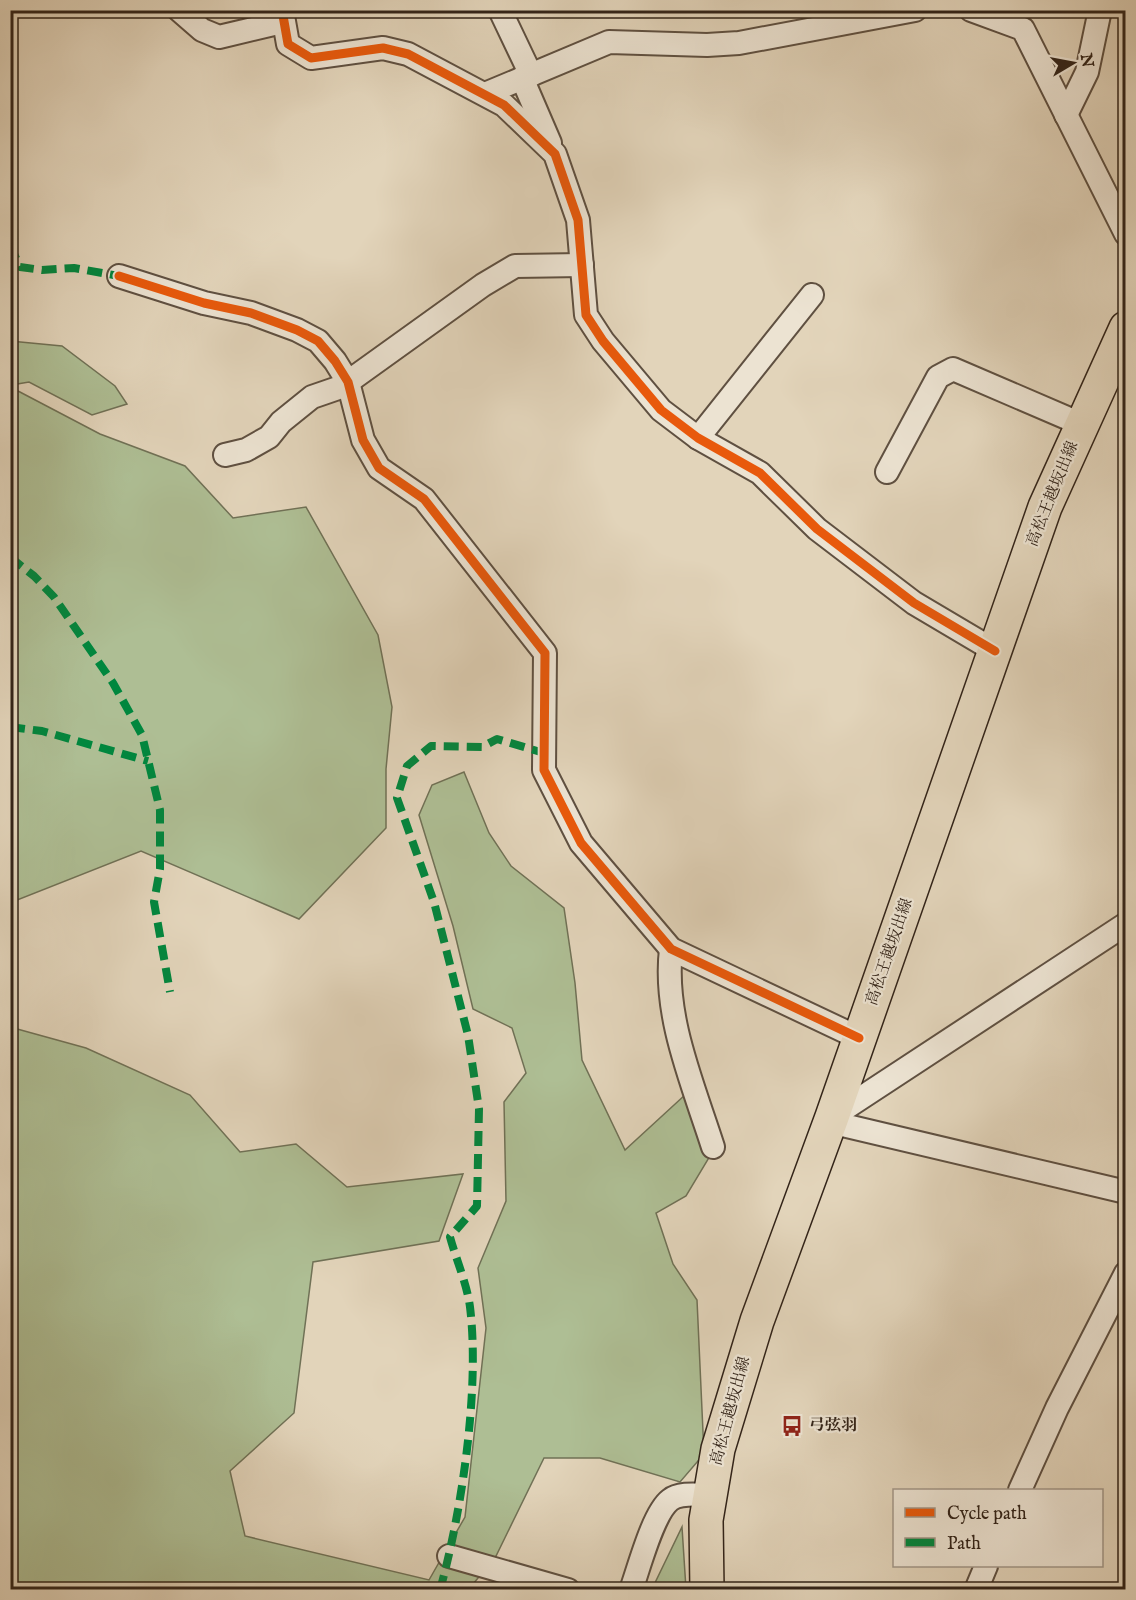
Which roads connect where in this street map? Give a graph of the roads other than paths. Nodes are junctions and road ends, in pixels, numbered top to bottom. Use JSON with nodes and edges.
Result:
{"nodes":[{"id":1,"x":179,"y":10,"type":"edge"},
{"id":2,"x":500,"y":10,"type":"edge"},
{"id":3,"x":915,"y":10,"type":"edge"},
{"id":4,"x":971,"y":10,"type":"edge"},
{"id":5,"x":1100,"y":10,"type":"edge"},
{"id":6,"x":282,"y":16,"type":"edge"},
{"id":7,"x":527,"y":77,"type":"junction"},
{"id":8,"x":485,"y":94,"type":"junction"},
{"id":9,"x":1066,"y":116,"type":"junction"},
{"id":10,"x":555,"y":154,"type":"junction"},
{"id":11,"x":1125,"y":234,"type":"edge"},
{"id":12,"x":582,"y":265,"type":"junction"},
{"id":13,"x":119,"y":276,"type":"dead end"},
{"id":14,"x":812,"y":295,"type":"dead end"},
{"id":15,"x":1125,"y":328,"type":"edge"},
{"id":16,"x":348,"y":382,"type":"junction"},
{"id":17,"x":1082,"y":424,"type":"junction"},
{"id":18,"x":698,"y":438,"type":"junction"},
{"id":19,"x":225,"y":455,"type":"dead end"},
{"id":20,"x":887,"y":472,"type":"dead end"},
{"id":21,"x":995,"y":651,"type":"junction"},
{"id":22,"x":1125,"y":924,"type":"edge"},
{"id":23,"x":671,"y":950,"type":"junction"},
{"id":24,"x":860,"y":1038,"type":"junction"},
{"id":25,"x":831,"y":1120,"type":"junction"},
{"id":26,"x":712,"y":1147,"type":"dead end"},
{"id":27,"x":1125,"y":1192,"type":"edge"},
{"id":28,"x":1125,"y":1273,"type":"edge"},
{"id":29,"x":1021,"y":1489,"type":"edge"},
{"id":30,"x":711,"y":1495,"type":"junction"},
{"id":31,"x":449,"y":1556,"type":"dead end"},
{"id":32,"x":986,"y":1567,"type":"edge"},
{"id":33,"x":568,"y":1590,"type":"edge"},
{"id":34,"x":631,"y":1590,"type":"edge"},
{"id":35,"x":707,"y":1590,"type":"edge"},
{"id":36,"x":976,"y":1590,"type":"edge"}],
"edges":[{"from":1,"to":6,"type":"street"},
{"from":2,"to":7,"type":"street"},
{"from":3,"to":7,"type":"street"},
{"from":4,"to":9,"type":"street"},
{"from":5,"to":9,"type":"street"},
{"from":6,"to":8,"type":"street"},
{"from":7,"to":8,"type":"street"},
{"from":7,"to":10,"type":"street"},
{"from":8,"to":10,"type":"street"},
{"from":9,"to":11,"type":"street"},
{"from":10,"to":12,"type":"street"},
{"from":12,"to":16,"type":"street"},
{"from":12,"to":18,"type":"street"},
{"from":13,"to":16,"type":"street"},
{"from":14,"to":18,"type":"street"},
{"from":15,"to":17,"type":"main road","name":"高松王越坂出線"},
{"from":16,"to":19,"type":"street"},
{"from":16,"to":23,"type":"street"},
{"from":17,"to":20,"type":"street"},
{"from":17,"to":21,"type":"main road","name":"高松王越坂出線"},
{"from":18,"to":21,"type":"street"},
{"from":21,"to":24,"type":"main road","name":"高松王越坂出線"},
{"from":22,"to":25,"type":"street"},
{"from":23,"to":24,"type":"street"},
{"from":23,"to":26,"type":"street"},
{"from":24,"to":25,"type":"main road","name":"高松王越坂出線"},
{"from":25,"to":27,"type":"street"},
{"from":25,"to":30,"type":"main road","name":"高松王越坂出線"},
{"from":28,"to":29,"type":"street"},
{"from":30,"to":34,"type":"street"},
{"from":30,"to":35,"type":"main road","name":"高松王越坂出線"},
{"from":31,"to":33,"type":"street"},
{"from":32,"to":36,"type":"street"}]}
